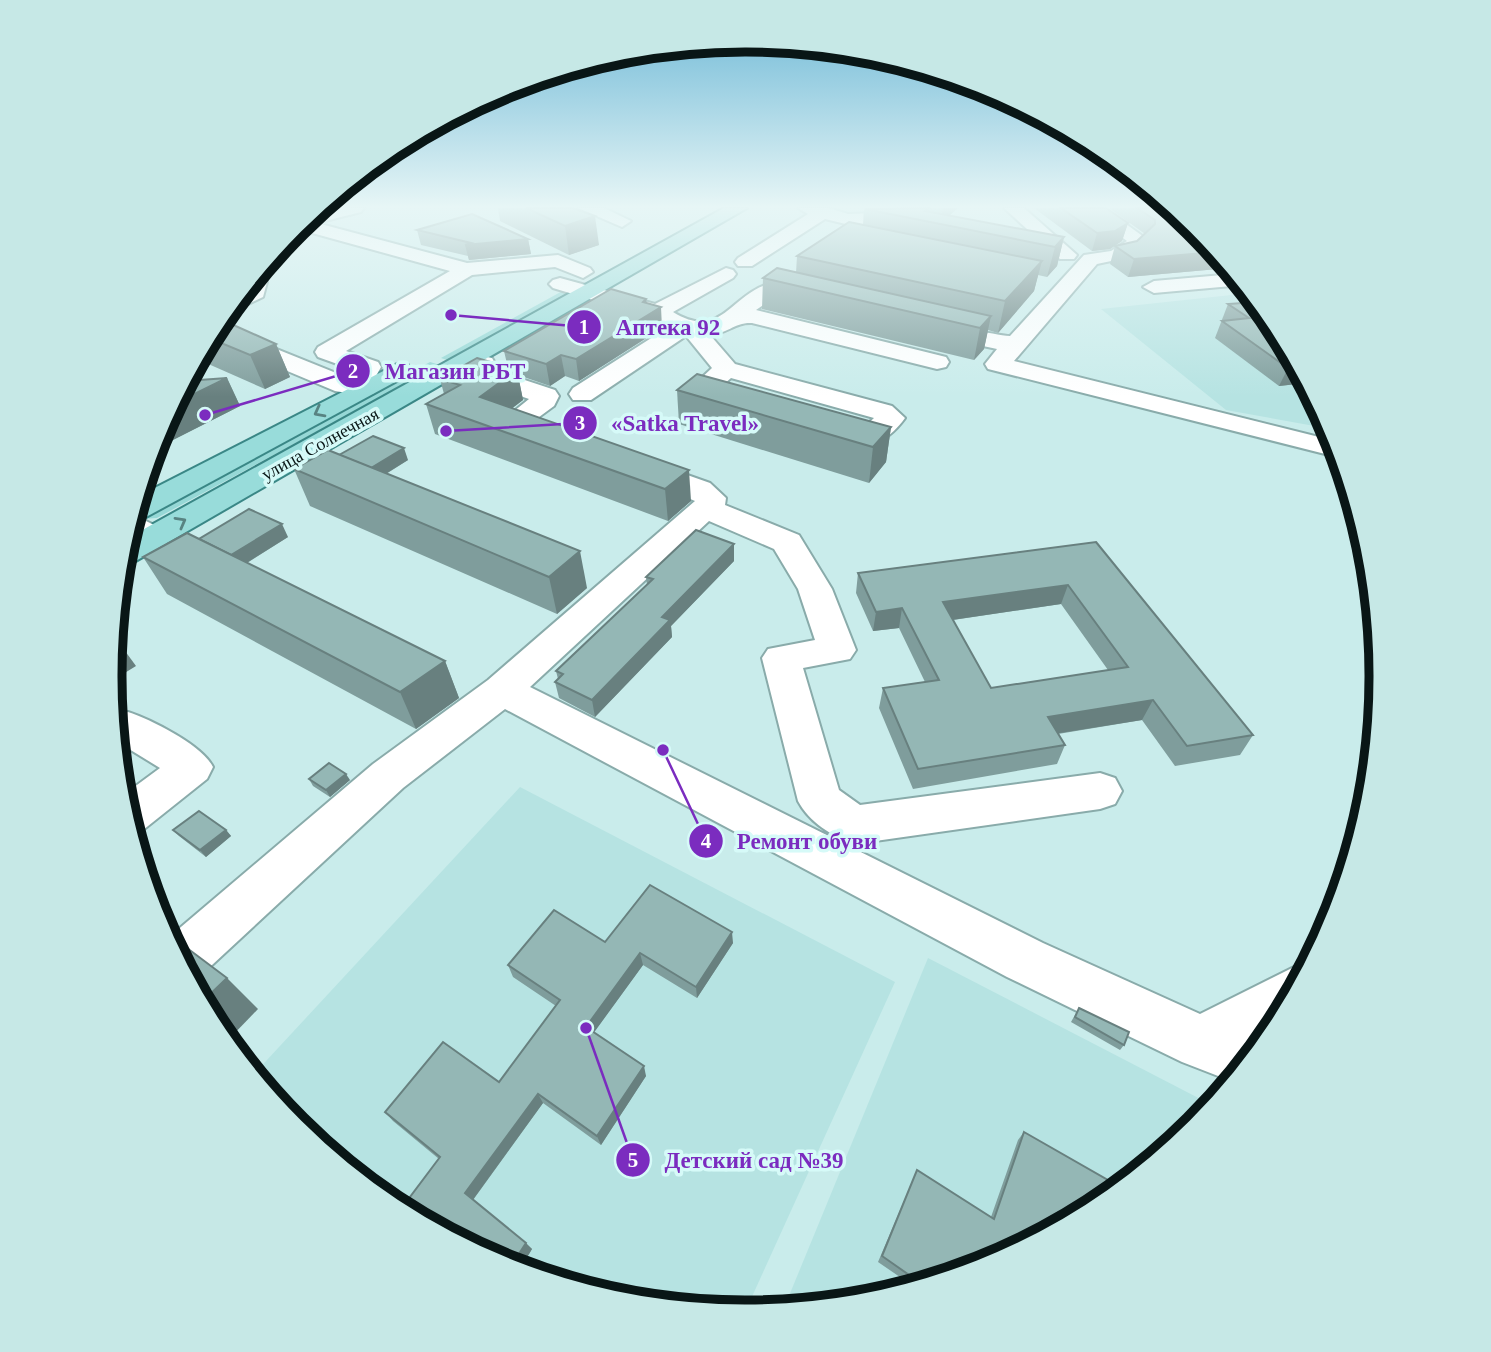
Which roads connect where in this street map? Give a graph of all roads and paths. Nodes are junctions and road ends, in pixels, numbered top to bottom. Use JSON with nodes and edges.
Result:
{"nodes":[{"id":1,"x":463,"y":271,"type":"edge"},
{"id":2,"x":515,"y":271,"type":"edge"},
{"id":3,"x":604,"y":271,"type":"edge"},
{"id":4,"x":609,"y":271,"type":"edge"},
{"id":5,"x":1080,"y":271,"type":"edge"},
{"id":6,"x":559,"y":273,"type":"junction"},
{"id":7,"x":726,"y":274,"type":"dead end"},
{"id":8,"x":1227,"y":281,"type":"edge"},
{"id":9,"x":587,"y":282,"type":"junction"},
{"id":10,"x":1038,"y":284,"type":"edge"},
{"id":11,"x":1154,"y":287,"type":"dead end"},
{"id":12,"x":1064,"y":289,"type":"junction"},
{"id":13,"x":835,"y":295,"type":"edge"},
{"id":14,"x":657,"y":312,"type":"junction"},
{"id":15,"x":733,"y":315,"type":"junction"},
{"id":16,"x":921,"y":316,"type":"edge"},
{"id":17,"x":688,"y":329,"type":"junction"},
{"id":18,"x":224,"y":335,"type":"edge"},
{"id":19,"x":1010,"y":335,"type":"junction"},
{"id":20,"x":474,"y":343,"type":"junction"},
{"id":21,"x":426,"y":356,"type":"dead end"},
{"id":22,"x":937,"y":362,"type":"dead end"},
{"id":23,"x":726,"y":369,"type":"junction"},
{"id":24,"x":365,"y":388,"type":"junction"},
{"id":25,"x":582,"y":394,"type":"dead end"},
{"id":26,"x":748,"y":411,"type":"edge"},
{"id":27,"x":816,"y":429,"type":"edge"},
{"id":28,"x":1326,"y":447,"type":"edge"},
{"id":29,"x":146,"y":504,"type":"edge"},
{"id":30,"x":707,"y":509,"type":"junction"},
{"id":31,"x":142,"y":531,"type":"edge"},
{"id":32,"x":502,"y":691,"type":"junction"},
{"id":33,"x":128,"y":728,"type":"dead end"},
{"id":34,"x":1100,"y":791,"type":"dead end"},
{"id":35,"x":137,"y":810,"type":"edge"},
{"id":36,"x":187,"y":954,"type":"edge"},
{"id":37,"x":1269,"y":1014,"type":"edge"},
{"id":38,"x":1225,"y":1051,"type":"edge"}],
"edges":[{"from":1,"to":24,"type":"street"},
{"from":2,"to":6,"type":"street"},
{"from":3,"to":9,"type":"main road","name":"улица Солнечная"},
{"from":4,"to":9,"type":"main road","name":"улица Солнечная"},
{"from":5,"to":12,"type":"street"},
{"from":6,"to":9,"type":"main road","name":"улица Солнечная"},
{"from":6,"to":20,"type":"main road","name":"улица Солнечная"},
{"from":7,"to":14,"type":"street"},
{"from":8,"to":11,"type":"street"},
{"from":9,"to":14,"type":"street"},
{"from":9,"to":20,"type":"main road","name":"улица Солнечная"},
{"from":10,"to":12,"type":"street"},
{"from":12,"to":19,"type":"street"},
{"from":13,"to":15,"type":"street"},
{"from":14,"to":17,"type":"street"},
{"from":15,"to":17,"type":"street"},
{"from":15,"to":22,"type":"street"},
{"from":16,"to":19,"type":"street"},
{"from":17,"to":23,"type":"street"},
{"from":17,"to":25,"type":"street"},
{"from":18,"to":24,"type":"street"},
{"from":19,"to":28,"type":"street"},
{"from":20,"to":30,"type":"street"},
{"from":31,"to":20,"type":"main road","name":"улица Солнечная","one_way":true},
{"from":21,"to":24,"type":"main road","name":"улица Солнечная"},
{"from":23,"to":26,"type":"street"},
{"from":23,"to":27,"type":"street"},
{"from":24,"to":29,"type":"main road","name":"улица Солнечная","one_way":true},
{"from":30,"to":32,"type":"street"},
{"from":30,"to":34,"type":"street"},
{"from":32,"to":36,"type":"street"},
{"from":32,"to":38,"type":"street"},
{"from":33,"to":35,"type":"street"},
{"from":37,"to":38,"type":"street"}]}
